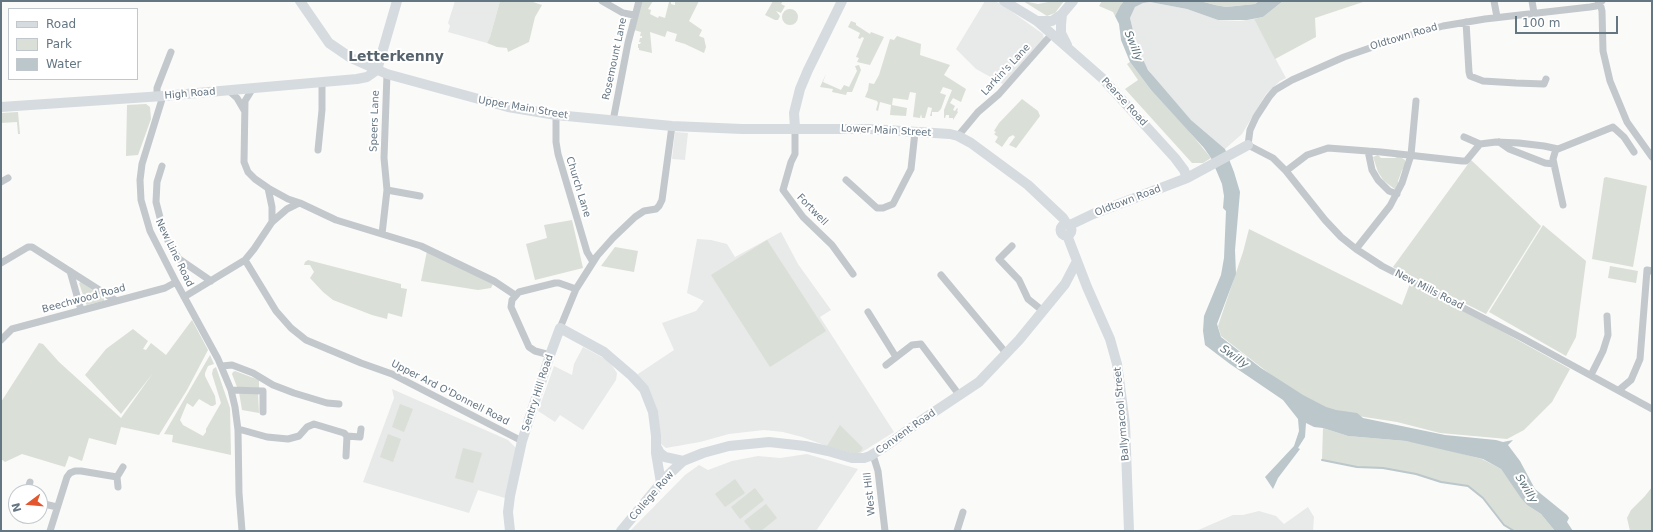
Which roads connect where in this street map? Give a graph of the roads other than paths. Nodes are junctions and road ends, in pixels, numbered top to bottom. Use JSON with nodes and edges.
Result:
{"nodes":[{"id":1,"x":300,"y":1,"type":"edge"},
{"id":2,"x":397,"y":1,"type":"edge"},
{"id":3,"x":602,"y":1,"type":"edge"},
{"id":4,"x":639,"y":1,"type":"edge"},
{"id":5,"x":842,"y":1,"type":"edge"},
{"id":6,"x":1004,"y":1,"type":"edge"},
{"id":7,"x":1073,"y":1,"type":"edge"},
{"id":8,"x":1494,"y":1,"type":"edge"},
{"id":9,"x":1532,"y":1,"type":"edge"},
{"id":10,"x":1601,"y":2,"type":"edge"},
{"id":11,"x":1534,"y":13,"type":"junction"},
{"id":12,"x":1062,"y":14,"type":"junction"},
{"id":13,"x":634,"y":15,"type":"junction"},
{"id":14,"x":1497,"y":17,"type":"junction"},
{"id":15,"x":1036,"y":21,"type":"junction"},
{"id":16,"x":1466,"y":22,"type":"junction"},
{"id":17,"x":1051,"y":35,"type":"junction"},
{"id":18,"x":1069,"y":48,"type":"junction"},
{"id":19,"x":171,"y":52,"type":"dead end"},
{"id":20,"x":382,"y":72,"type":"junction"},
{"id":21,"x":1546,"y":78,"type":"dead end"},
{"id":22,"x":322,"y":82,"type":"junction"},
{"id":23,"x":253,"y":88,"type":"junction"},
{"id":24,"x":228,"y":90,"type":"junction"},
{"id":25,"x":160,"y":97,"type":"junction"},
{"id":26,"x":1416,"y":101,"type":"dead end"},
{"id":27,"x":1,"y":107,"type":"edge"},
{"id":28,"x":244,"y":110,"type":"junction"},
{"id":29,"x":556,"y":115,"type":"junction"},
{"id":30,"x":613,"y":121,"type":"junction"},
{"id":31,"x":672,"y":126,"type":"junction"},
{"id":32,"x":795,"y":128,"type":"junction"},
{"id":33,"x":915,"y":132,"type":"junction"},
{"id":34,"x":958,"y":136,"type":"junction"},
{"id":35,"x":1464,"y":137,"type":"dead end"},
{"id":36,"x":1499,"y":142,"type":"junction"},
{"id":37,"x":1480,"y":144,"type":"junction"},
{"id":38,"x":1248,"y":145,"type":"junction"},
{"id":39,"x":1556,"y":149,"type":"junction"},
{"id":40,"x":318,"y":150,"type":"dead end"},
{"id":41,"x":1368,"y":151,"type":"junction"},
{"id":42,"x":1634,"y":152,"type":"dead end"},
{"id":43,"x":1411,"y":155,"type":"junction"},
{"id":44,"x":1652,"y":157,"type":"edge"},
{"id":45,"x":1554,"y":164,"type":"junction"},
{"id":46,"x":162,"y":166,"type":"dead end"},
{"id":47,"x":1286,"y":171,"type":"junction"},
{"id":48,"x":1187,"y":178,"type":"junction"},
{"id":49,"x":846,"y":180,"type":"dead end"},
{"id":50,"x":268,"y":188,"type":"junction"},
{"id":51,"x":387,"y":190,"type":"junction"},
{"id":52,"x":1397,"y":194,"type":"junction"},
{"id":53,"x":420,"y":196,"type":"dead end"},
{"id":54,"x":299,"y":202,"type":"junction"},
{"id":55,"x":1563,"y":205,"type":"dead end"},
{"id":56,"x":272,"y":222,"type":"junction"},
{"id":57,"x":1068,"y":228,"type":"junction"},
{"id":58,"x":382,"y":234,"type":"junction"},
{"id":59,"x":1012,"y":246,"type":"dead end"},
{"id":60,"x":1356,"y":249,"type":"junction"},
{"id":61,"x":245,"y":260,"type":"junction"},
{"id":62,"x":1077,"y":261,"type":"junction"},
{"id":63,"x":593,"y":262,"type":"junction"},
{"id":64,"x":1,"y":263,"type":"edge"},
{"id":65,"x":70,"y":271,"type":"junction"},
{"id":66,"x":1652,"y":271,"type":"edge"},
{"id":67,"x":853,"y":274,"type":"dead end"},
{"id":68,"x":941,"y":274,"type":"dead end"},
{"id":69,"x":1083,"y":276,"type":"junction"},
{"id":70,"x":211,"y":281,"type":"junction"},
{"id":71,"x":176,"y":282,"type":"junction"},
{"id":72,"x":1065,"y":284,"type":"junction"},
{"id":73,"x":576,"y":289,"type":"junction"},
{"id":74,"x":515,"y":295,"type":"junction"},
{"id":75,"x":184,"y":297,"type":"junction"},
{"id":76,"x":115,"y":300,"type":"junction"},
{"id":77,"x":81,"y":310,"type":"junction"},
{"id":78,"x":1043,"y":311,"type":"junction"},
{"id":79,"x":868,"y":312,"type":"dead end"},
{"id":80,"x":1607,"y":316,"type":"dead end"},
{"id":81,"x":560,"y":328,"type":"junction"},
{"id":82,"x":1,"y":340,"type":"edge"},
{"id":83,"x":1006,"y":353,"type":"junction"},
{"id":84,"x":550,"y":356,"type":"junction"},
{"id":85,"x":896,"y":357,"type":"junction"},
{"id":86,"x":886,"y":365,"type":"dead end"},
{"id":87,"x":222,"y":366,"type":"junction"},
{"id":88,"x":1591,"y":375,"type":"junction"},
{"id":89,"x":231,"y":390,"type":"junction"},
{"id":90,"x":1619,"y":390,"type":"junction"},
{"id":91,"x":960,"y":396,"type":"junction"},
{"id":92,"x":339,"y":404,"type":"dead end"},
{"id":93,"x":1652,"y":409,"type":"edge"},
{"id":94,"x":263,"y":412,"type":"dead end"},
{"id":95,"x":361,"y":429,"type":"dead end"},
{"id":96,"x":238,"y":430,"type":"junction"},
{"id":97,"x":347,"y":436,"type":"junction"},
{"id":98,"x":522,"y":441,"type":"junction"},
{"id":99,"x":656,"y":446,"type":"junction"},
{"id":100,"x":873,"y":455,"type":"junction"},
{"id":101,"x":346,"y":456,"type":"dead end"},
{"id":102,"x":683,"y":461,"type":"junction"},
{"id":103,"x":123,"y":467,"type":"dead end"},
{"id":104,"x":117,"y":477,"type":"junction"},
{"id":105,"x":661,"y":484,"type":"junction"},
{"id":106,"x":118,"y":487,"type":"dead end"},
{"id":107,"x":48,"y":505,"type":"edge"},
{"id":108,"x":57,"y":507,"type":"junction"},
{"id":109,"x":963,"y":512,"type":"dead end"},
{"id":110,"x":50,"y":531,"type":"edge"},
{"id":111,"x":242,"y":531,"type":"edge"},
{"id":112,"x":510,"y":531,"type":"edge"},
{"id":113,"x":621,"y":531,"type":"edge"},
{"id":114,"x":885,"y":531,"type":"edge"},
{"id":115,"x":957,"y":531,"type":"edge"},
{"id":116,"x":1130,"y":531,"type":"edge"}],
"edges":[{"from":1,"to":20,"type":"street","name":"Upper Main Street"},
{"from":2,"to":20,"type":"street"},
{"from":3,"to":13,"type":"street"},
{"from":4,"to":13,"type":"street","name":"Rosemount Lane"},
{"from":5,"to":32,"type":"street"},
{"from":6,"to":15,"type":"street","name":"Pearse Road"},
{"from":7,"to":12,"type":"street"},
{"from":8,"to":14,"type":"street"},
{"from":9,"to":11,"type":"street"},
{"from":10,"to":11,"type":"street","name":"Oldtown Road"},
{"from":10,"to":44,"type":"street"},
{"from":11,"to":14,"type":"street","name":"Oldtown Road"},
{"from":12,"to":15,"type":"street"},
{"from":12,"to":18,"type":"street"},
{"from":13,"to":30,"type":"street","name":"Rosemount Lane"},
{"from":14,"to":16,"type":"street","name":"Oldtown Road"},
{"from":15,"to":17,"type":"street","name":"Pearse Road"},
{"from":16,"to":21,"type":"street"},
{"from":16,"to":38,"type":"street","name":"Oldtown Road"},
{"from":17,"to":18,"type":"street","name":"Pearse Road"},
{"from":17,"to":34,"type":"street","name":"Larkin's Lane"},
{"from":18,"to":48,"type":"street","name":"Pearse Road"},
{"from":19,"to":25,"type":"street","name":"New Line Road"},
{"from":20,"to":22,"type":"street","name":"High Road"},
{"from":20,"to":29,"type":"street","name":"Upper Main Street"},
{"from":20,"to":51,"type":"street","name":"Speers Lane"},
{"from":22,"to":23,"type":"street","name":"High Road"},
{"from":22,"to":40,"type":"street"},
{"from":23,"to":24,"type":"street","name":"High Road"},
{"from":23,"to":28,"type":"street"},
{"from":24,"to":25,"type":"street","name":"High Road"},
{"from":24,"to":28,"type":"street"},
{"from":25,"to":27,"type":"street","name":"High Road"},
{"from":25,"to":71,"type":"street","name":"New Line Road"},
{"from":26,"to":43,"type":"street"},
{"from":28,"to":50,"type":"street"},
{"from":29,"to":30,"type":"street","name":"Upper Main Street"},
{"from":29,"to":63,"type":"street","name":"Church Lane"},
{"from":30,"to":31,"type":"street","name":"Upper Main Street"},
{"from":31,"to":32,"type":"street","name":"Lower Main Street"},
{"from":31,"to":63,"type":"street","name":"Sentry Hill Road"},
{"from":32,"to":33,"type":"street","name":"Lower Main Street"},
{"from":32,"to":67,"type":"street","name":"Fortwell"},
{"from":33,"to":34,"type":"street","name":"Lower Main Street"},
{"from":33,"to":49,"type":"street"},
{"from":34,"to":57,"type":"street","name":"Lower Main Street"},
{"from":35,"to":37,"type":"street"},
{"from":36,"to":37,"type":"street"},
{"from":36,"to":39,"type":"street"},
{"from":36,"to":45,"type":"street"},
{"from":37,"to":43,"type":"street"},
{"from":38,"to":47,"type":"street","name":"New Mills Road"},
{"from":38,"to":48,"type":"street","name":"Oldtown Road"},
{"from":39,"to":42,"type":"street"},
{"from":39,"to":45,"type":"street"},
{"from":41,"to":43,"type":"street"},
{"from":41,"to":47,"type":"street"},
{"from":41,"to":52,"type":"street"},
{"from":43,"to":52,"type":"street"},
{"from":45,"to":55,"type":"street"},
{"from":46,"to":70,"type":"street"},
{"from":47,"to":60,"type":"street","name":"New Mills Road"},
{"from":48,"to":57,"type":"street","name":"Oldtown Road"},
{"from":50,"to":54,"type":"street"},
{"from":50,"to":56,"type":"street"},
{"from":51,"to":53,"type":"street"},
{"from":51,"to":58,"type":"street","name":"Speers Lane"},
{"from":52,"to":60,"type":"street"},
{"from":54,"to":56,"type":"street"},
{"from":54,"to":58,"type":"street"},
{"from":56,"to":61,"type":"street"},
{"from":57,"to":62,"type":"street","name":"Ballymacool Street"},
{"from":58,"to":74,"type":"street"},
{"from":59,"to":78,"type":"street"},
{"from":60,"to":88,"type":"street","name":"New Mills Road"},
{"from":61,"to":70,"type":"street"},
{"from":61,"to":98,"type":"street","name":"Upper Ard O'Donnell Road"},
{"from":62,"to":69,"type":"street","name":"Ballymacool Street"},
{"from":62,"to":72,"type":"street","name":"Convent Road"},
{"from":63,"to":73,"type":"street","name":"Sentry Hill Road"},
{"from":64,"to":65,"type":"street"},
{"from":65,"to":76,"type":"street"},
{"from":65,"to":77,"type":"street"},
{"from":66,"to":90,"type":"street"},
{"from":68,"to":83,"type":"street"},
{"from":69,"to":72,"type":"street"},
{"from":69,"to":116,"type":"street","name":"Ballymacool Street"},
{"from":70,"to":75,"type":"street"},
{"from":71,"to":75,"type":"street","name":"New Line Road"},
{"from":71,"to":76,"type":"street","name":"Beechwood Road"},
{"from":72,"to":78,"type":"street","name":"Convent Road"},
{"from":73,"to":74,"type":"street"},
{"from":73,"to":81,"type":"street","name":"Sentry Hill Road"},
{"from":74,"to":84,"type":"street"},
{"from":75,"to":87,"type":"street","name":"New Line Road"},
{"from":76,"to":77,"type":"street","name":"Beechwood Road"},
{"from":77,"to":82,"type":"street","name":"Beechwood Road"},
{"from":78,"to":83,"type":"street","name":"Convent Road"},
{"from":79,"to":85,"type":"street"},
{"from":80,"to":88,"type":"street"},
{"from":81,"to":84,"type":"street","name":"Sentry Hill Road"},
{"from":81,"to":99,"type":"street"},
{"from":83,"to":91,"type":"street","name":"Convent Road"},
{"from":84,"to":98,"type":"street","name":"Sentry Hill Road"},
{"from":85,"to":86,"type":"street"},
{"from":85,"to":91,"type":"street"},
{"from":87,"to":89,"type":"street","name":"New Line Road"},
{"from":87,"to":92,"type":"street"},
{"from":88,"to":90,"type":"street","name":"New Mills Road"},
{"from":89,"to":94,"type":"street"},
{"from":89,"to":96,"type":"street","name":"New Line Road"},
{"from":90,"to":93,"type":"street","name":"New Mills Road"},
{"from":91,"to":100,"type":"street","name":"Convent Road"},
{"from":95,"to":97,"type":"street"},
{"from":96,"to":97,"type":"street"},
{"from":96,"to":111,"type":"street","name":"New Line Road"},
{"from":97,"to":101,"type":"street"},
{"from":98,"to":112,"type":"street","name":"Sentry Hill Road"},
{"from":99,"to":102,"type":"street"},
{"from":99,"to":105,"type":"street"},
{"from":100,"to":102,"type":"street","name":"Convent Road"},
{"from":100,"to":114,"type":"street","name":"West Hill"},
{"from":102,"to":105,"type":"street","name":"College Row"},
{"from":103,"to":104,"type":"street"},
{"from":104,"to":106,"type":"street"},
{"from":104,"to":108,"type":"street"},
{"from":105,"to":113,"type":"street","name":"College Row"},
{"from":107,"to":108,"type":"street"},
{"from":108,"to":110,"type":"street"},
{"from":109,"to":115,"type":"street"}]}
